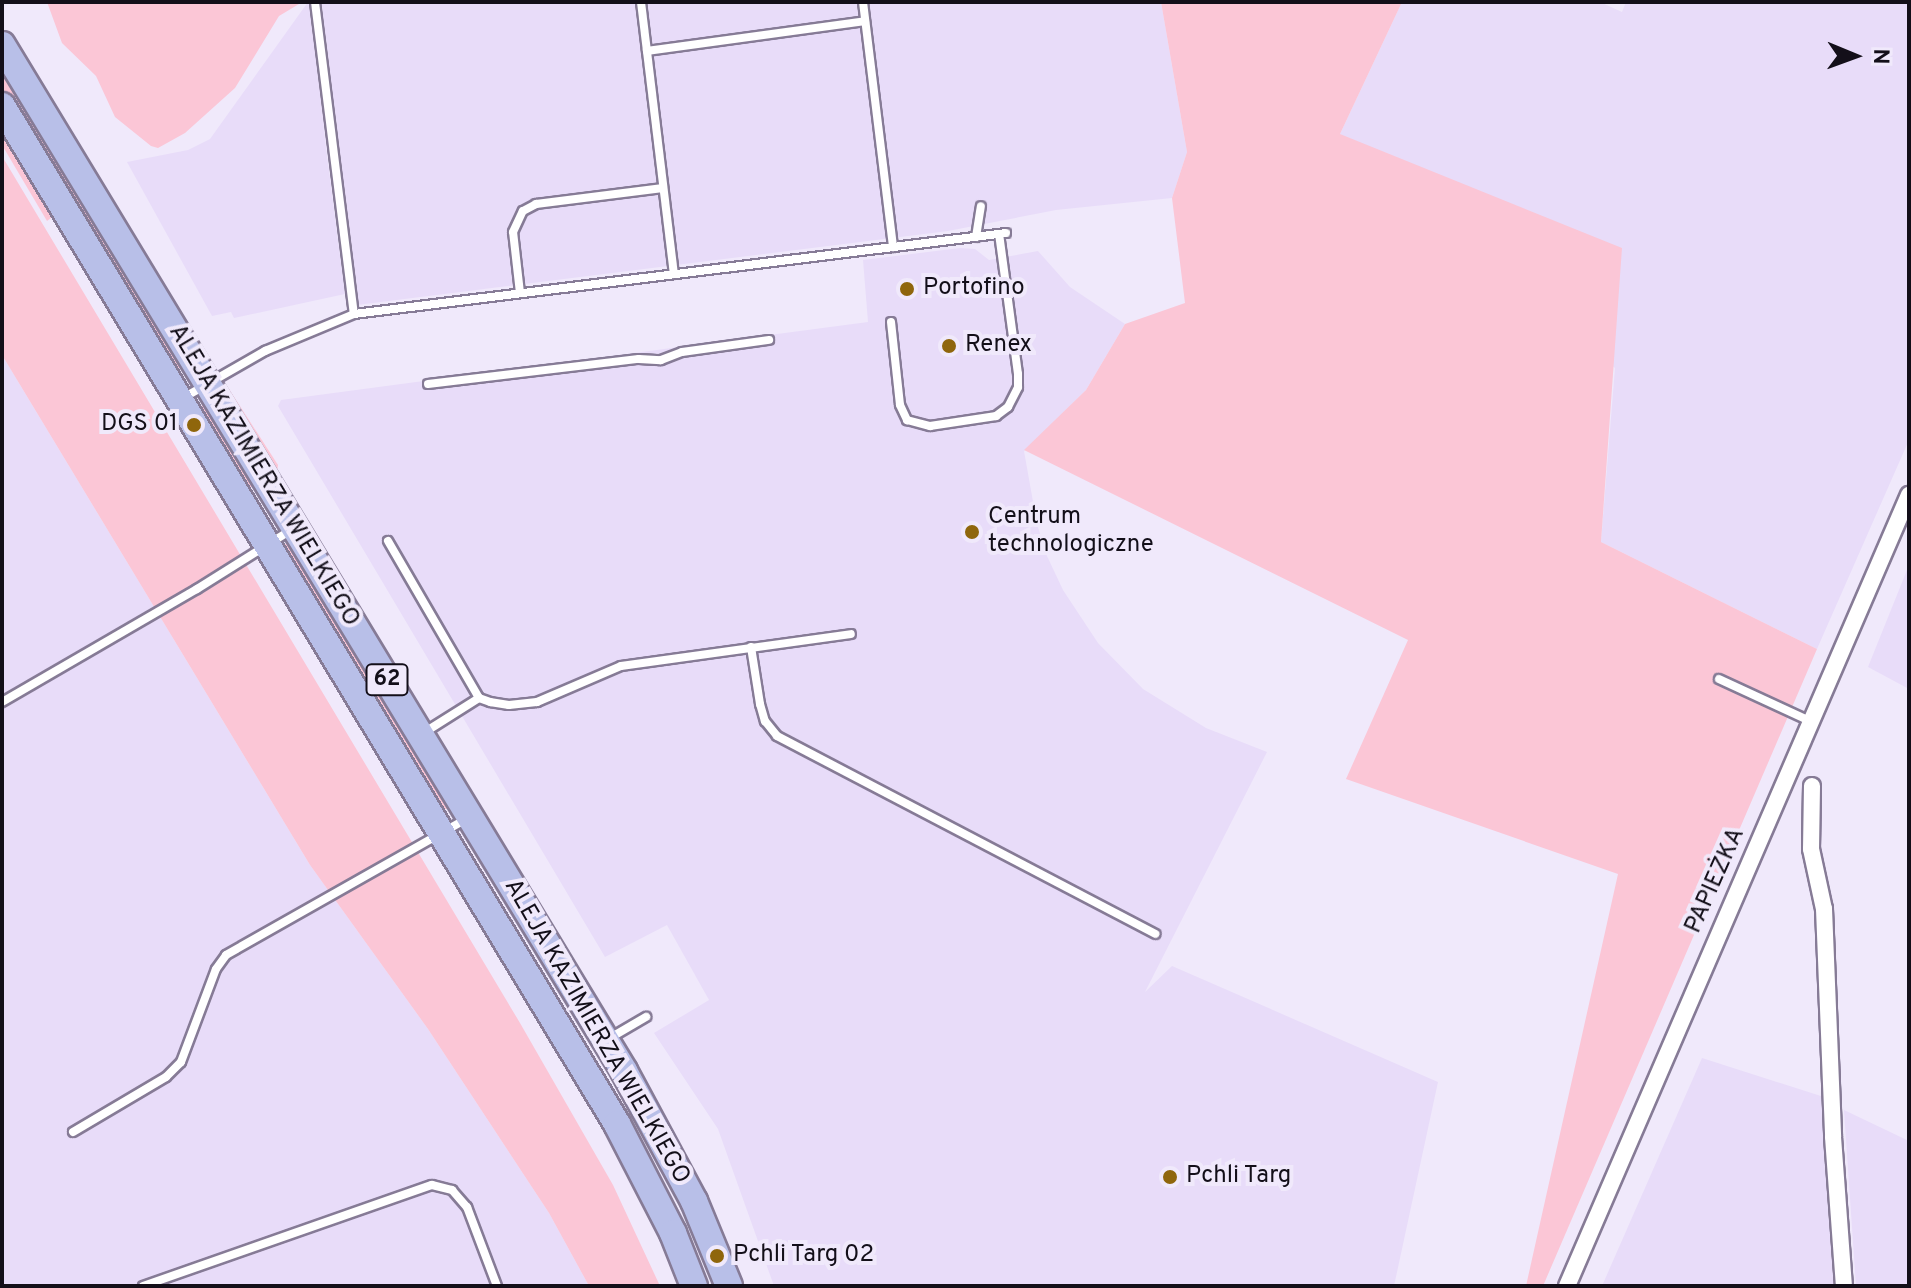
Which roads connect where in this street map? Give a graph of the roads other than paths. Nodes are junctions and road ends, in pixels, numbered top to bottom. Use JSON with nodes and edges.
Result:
{"nodes":[{"id":1,"x":315,"y":2,"type":"edge"},
{"id":2,"x":641,"y":2,"type":"edge"},
{"id":3,"x":863,"y":2,"type":"edge"},
{"id":4,"x":865,"y":21,"type":"junction"},
{"id":5,"x":2,"y":45,"type":"edge"},
{"id":6,"x":647,"y":51,"type":"junction"},
{"id":7,"x":2,"y":106,"type":"edge"},
{"id":8,"x":663,"y":188,"type":"junction"},
{"id":9,"x":981,"y":206,"type":"dead end"},
{"id":10,"x":976,"y":237,"type":"junction"},
{"id":11,"x":893,"y":247,"type":"junction"},
{"id":12,"x":674,"y":274,"type":"junction"},
{"id":13,"x":520,"y":293,"type":"junction"},
{"id":14,"x":354,"y":314,"type":"junction"},
{"id":15,"x":891,"y":322,"type":"dead end"},
{"id":16,"x":769,"y":340,"type":"dead end"},
{"id":17,"x":207,"y":384,"type":"junction"},
{"id":18,"x":428,"y":384,"type":"dead end"},
{"id":19,"x":179,"y":401,"type":"junction"},
{"id":20,"x":1909,"y":495,"type":"edge"},
{"id":21,"x":295,"y":527,"type":"junction"},
{"id":22,"x":388,"y":541,"type":"dead end"},
{"id":23,"x":267,"y":545,"type":"junction"},
{"id":24,"x":851,"y":634,"type":"dead end"},
{"id":25,"x":751,"y":647,"type":"junction"},
{"id":26,"x":1719,"y":679,"type":"dead end"},
{"id":27,"x":479,"y":698,"type":"junction"},
{"id":28,"x":2,"y":702,"type":"edge"},
{"id":29,"x":1811,"y":722,"type":"junction"},
{"id":30,"x":420,"y":734,"type":"junction"},
{"id":31,"x":1812,"y":786,"type":"dead end"},
{"id":32,"x":470,"y":816,"type":"junction"},
{"id":33,"x":441,"y":833,"type":"junction"},
{"id":34,"x":1155,"y":934,"type":"dead end"},
{"id":35,"x":646,"y":1017,"type":"dead end"},
{"id":36,"x":606,"y":1041,"type":"junction"},
{"id":37,"x":73,"y":1132,"type":"dead end"},
{"id":38,"x":143,"y":1286,"type":"edge"},
{"id":39,"x":497,"y":1286,"type":"edge"},
{"id":40,"x":694,"y":1286,"type":"edge"},
{"id":41,"x":729,"y":1286,"type":"edge"},
{"id":42,"x":1567,"y":1286,"type":"edge"},
{"id":43,"x":1844,"y":1286,"type":"edge"}],
"edges":[{"from":1,"to":14,"type":"lane"},
{"from":2,"to":6,"type":"lane"},
{"from":3,"to":4,"type":"lane"},
{"from":4,"to":6,"type":"lane"},
{"from":4,"to":11,"type":"lane"},
{"from":5,"to":17,"type":"main road","name":"ALEJA KAZIMIERZA WIELKIEGO","number":"62"},
{"from":6,"to":8,"type":"lane"},
{"from":7,"to":19,"type":"main road","name":"ALEJA KAZIMIERZA WIELKIEGO","number":"62"},
{"from":8,"to":12,"type":"lane"},
{"from":8,"to":13,"type":"lane"},
{"from":9,"to":10,"type":"lane"},
{"from":10,"to":11,"type":"lane"},
{"from":10,"to":15,"type":"lane"},
{"from":11,"to":12,"type":"lane"},
{"from":12,"to":13,"type":"lane"},
{"from":13,"to":14,"type":"lane"},
{"from":14,"to":17,"type":"lane"},
{"from":16,"to":18,"type":"lane"},
{"from":17,"to":19,"type":"lane"},
{"from":17,"to":21,"type":"main road","name":"ALEJA KAZIMIERZA WIELKIEGO","number":"62"},
{"from":19,"to":23,"type":"main road","name":"ALEJA KAZIMIERZA WIELKIEGO","number":"62"},
{"from":20,"to":29,"type":"street","name":"PAPIEŻKA"},
{"from":21,"to":23,"type":"lane"},
{"from":21,"to":30,"type":"main road","name":"ALEJA KAZIMIERZA WIELKIEGO","number":"62"},
{"from":22,"to":27,"type":"lane"},
{"from":23,"to":28,"type":"lane"},
{"from":23,"to":33,"type":"main road","name":"ALEJA KAZIMIERZA WIELKIEGO","number":"62"},
{"from":24,"to":25,"type":"lane"},
{"from":25,"to":27,"type":"lane"},
{"from":25,"to":34,"type":"lane"},
{"from":26,"to":29,"type":"lane"},
{"from":27,"to":30,"type":"lane"},
{"from":29,"to":42,"type":"street","name":"PAPIEŻKA"},
{"from":30,"to":32,"type":"main road","name":"ALEJA KAZIMIERZA WIELKIEGO","number":"62"},
{"from":31,"to":43,"type":"street"},
{"from":32,"to":33,"type":"lane"},
{"from":32,"to":36,"type":"main road","name":"ALEJA KAZIMIERZA WIELKIEGO","number":"62"},
{"from":33,"to":37,"type":"lane"},
{"from":33,"to":40,"type":"main road","name":"ALEJA KAZIMIERZA WIELKIEGO","number":"62"},
{"from":35,"to":36,"type":"lane"},
{"from":36,"to":41,"type":"main road","name":"ALEJA KAZIMIERZA WIELKIEGO","number":"62"},
{"from":38,"to":39,"type":"lane"}]}
